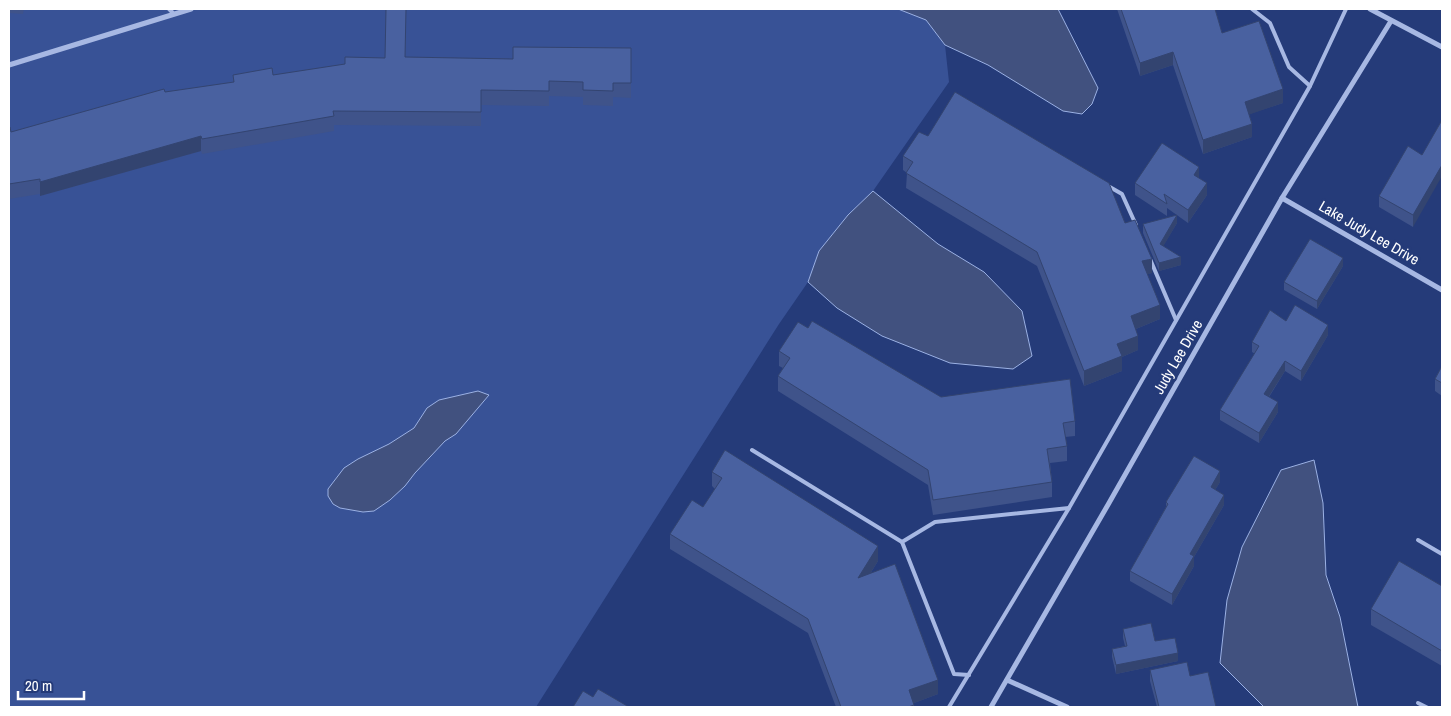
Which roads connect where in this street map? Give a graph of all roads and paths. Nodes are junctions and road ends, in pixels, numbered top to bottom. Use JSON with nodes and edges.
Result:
{"nodes":[{"id":1,"x":169,"y":9,"type":"edge"},
{"id":2,"x":191,"y":9,"type":"edge"},
{"id":3,"x":1252,"y":9,"type":"edge"},
{"id":4,"x":1346,"y":9,"type":"edge"},
{"id":5,"x":1370,"y":9,"type":"edge"},
{"id":6,"x":174,"y":14,"type":"junction"},
{"id":7,"x":1391,"y":21,"type":"junction"},
{"id":8,"x":1442,"y":48,"type":"edge"},
{"id":9,"x":9,"y":65,"type":"edge"},
{"id":10,"x":1310,"y":86,"type":"junction"},
{"id":11,"x":1105,"y":184,"type":"edge"},
{"id":12,"x":1282,"y":198,"type":"junction"},
{"id":13,"x":1138,"y":230,"type":"edge"},
{"id":14,"x":1149,"y":257,"type":"edge"},
{"id":15,"x":1442,"y":290,"type":"edge"},
{"id":16,"x":1176,"y":320,"type":"junction"},
{"id":17,"x":752,"y":450,"type":"dead end"},
{"id":18,"x":1069,"y":508,"type":"junction"},
{"id":19,"x":1418,"y":540,"type":"dead end"},
{"id":20,"x":902,"y":542,"type":"junction"},
{"id":21,"x":1442,"y":554,"type":"edge"},
{"id":22,"x":970,"y":675,"type":"junction"},
{"id":23,"x":1007,"y":680,"type":"junction"},
{"id":24,"x":1418,"y":702,"type":"dead end"},
{"id":25,"x":949,"y":707,"type":"edge"},
{"id":26,"x":991,"y":707,"type":"edge"},
{"id":27,"x":1067,"y":707,"type":"edge"},
{"id":28,"x":1426,"y":707,"type":"edge"}],
"edges":[{"from":1,"to":6,"type":"lane"},
{"from":2,"to":6,"type":"street"},
{"from":3,"to":10,"type":"lane"},
{"from":4,"to":10,"type":"lane"},
{"from":5,"to":7,"type":"street"},
{"from":6,"to":9,"type":"street"},
{"from":7,"to":8,"type":"street"},
{"from":7,"to":12,"type":"street","name":"Judy Lee Drive"},
{"from":10,"to":16,"type":"lane"},
{"from":11,"to":13,"type":"lane"},
{"from":12,"to":15,"type":"street","name":"Lake Judy Lee Drive"},
{"from":12,"to":23,"type":"street","name":"Judy Lee Drive"},
{"from":14,"to":16,"type":"lane"},
{"from":16,"to":18,"type":"lane"},
{"from":17,"to":20,"type":"lane"},
{"from":18,"to":20,"type":"lane"},
{"from":18,"to":22,"type":"lane"},
{"from":19,"to":21,"type":"lane"},
{"from":20,"to":22,"type":"lane"},
{"from":22,"to":25,"type":"lane"},
{"from":23,"to":26,"type":"street","name":"Judy Lee Drive"},
{"from":23,"to":27,"type":"street"},
{"from":24,"to":28,"type":"lane"}]}
